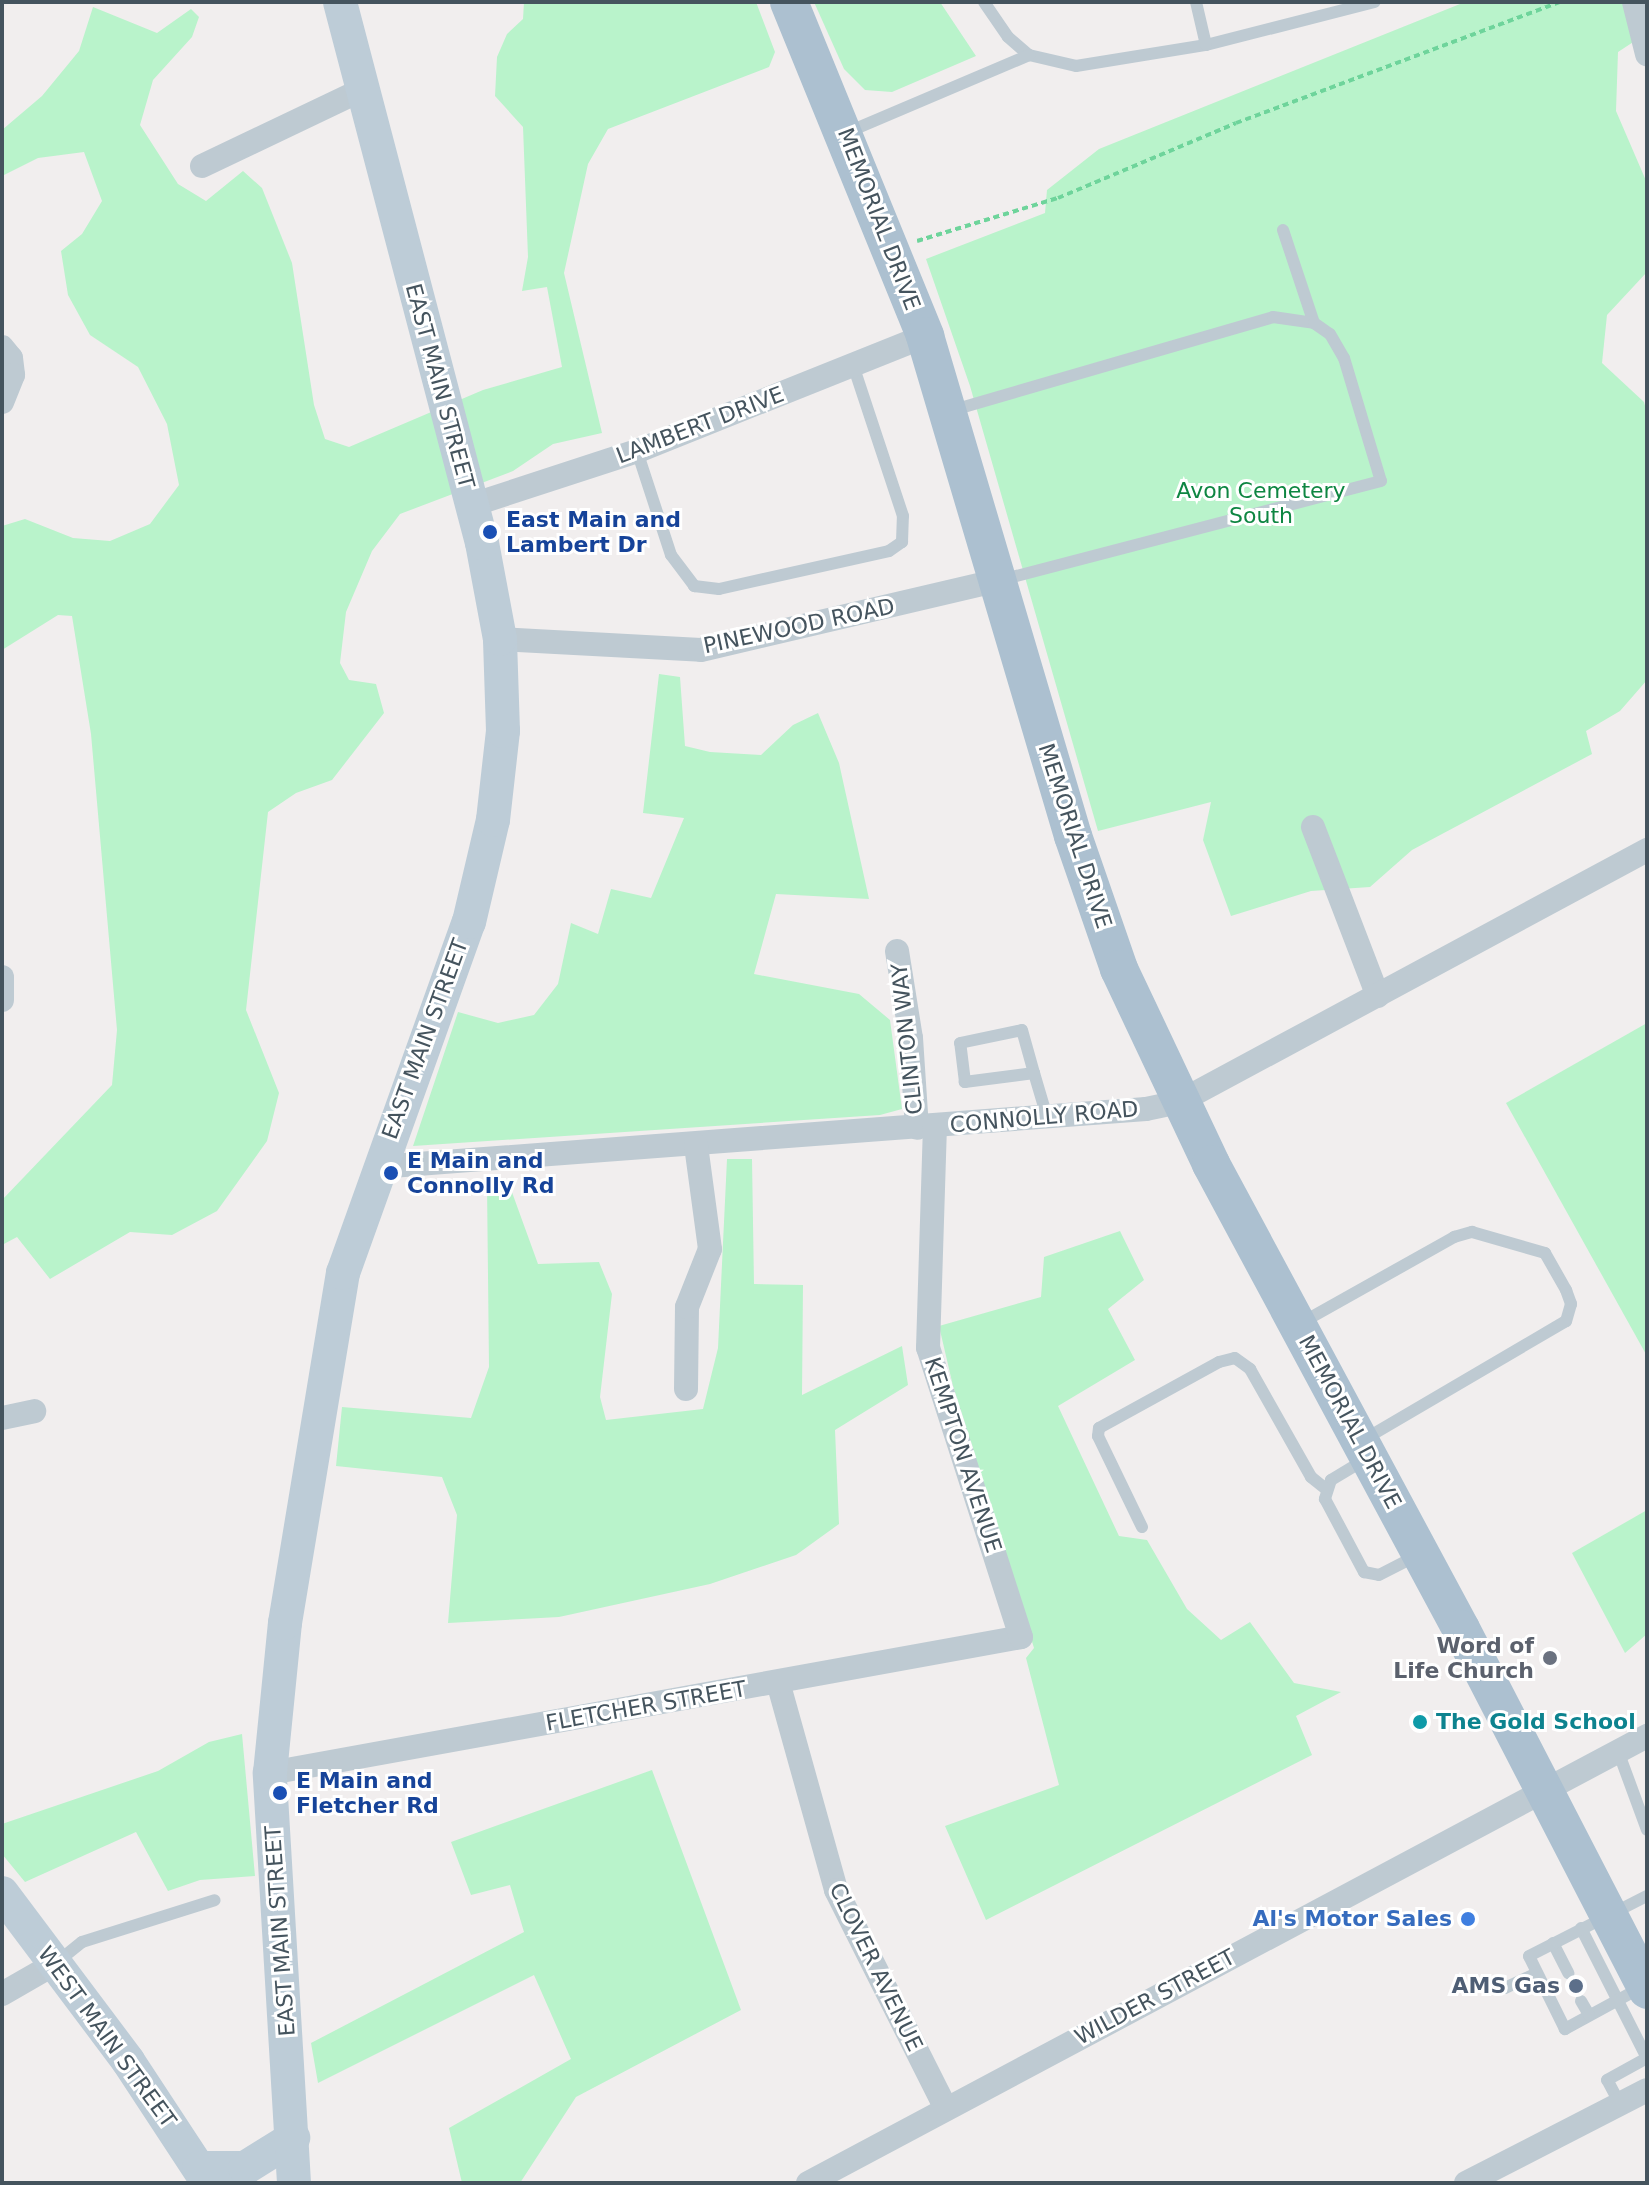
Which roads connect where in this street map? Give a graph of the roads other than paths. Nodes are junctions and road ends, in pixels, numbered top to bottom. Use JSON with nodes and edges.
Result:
{"nodes":[{"id":1,"x":340,"y":2,"type":"edge"},
{"id":2,"x":789,"y":2,"type":"edge"},
{"id":3,"x":984,"y":2,"type":"edge"},
{"id":4,"x":1196,"y":2,"type":"edge"},
{"id":5,"x":1375,"y":2,"type":"edge"},
{"id":6,"x":1634,"y":2,"type":"edge"},
{"id":7,"x":1206,"y":45,"type":"junction"},
{"id":8,"x":1647,"y":54,"type":"edge"},
{"id":9,"x":1029,"y":55,"type":"junction"},
{"id":10,"x":361,"y":90,"type":"junction"},
{"id":11,"x":846,"y":133,"type":"junction"},
{"id":12,"x":202,"y":166,"type":"dead end"},
{"id":13,"x":1283,"y":230,"type":"dead end"},
{"id":14,"x":1314,"y":323,"type":"junction"},
{"id":15,"x":925,"y":336,"type":"junction"},
{"id":16,"x":2,"y":347,"type":"edge"},
{"id":17,"x":853,"y":365,"type":"junction"},
{"id":18,"x":2,"y":402,"type":"edge"},
{"id":19,"x":949,"y":411,"type":"junction"},
{"id":20,"x":637,"y":451,"type":"junction"},
{"id":21,"x":472,"y":505,"type":"junction"},
{"id":22,"x":999,"y":580,"type":"junction"},
{"id":23,"x":500,"y":639,"type":"junction"},
{"id":24,"x":1313,"y":827,"type":"dead end"},
{"id":25,"x":1647,"y":850,"type":"edge"},
{"id":26,"x":897,"y":951,"type":"dead end"},
{"id":27,"x":1378,"y":996,"type":"junction"},
{"id":28,"x":1034,"y":1073,"type":"junction"},
{"id":29,"x":1179,"y":1102,"type":"junction"},
{"id":30,"x":1047,"y":1117,"type":"junction"},
{"id":31,"x":926,"y":1127,"type":"junction"},
{"id":32,"x":696,"y":1145,"type":"junction"},
{"id":33,"x":378,"y":1167,"type":"junction"},
{"id":34,"x":1298,"y":1325,"type":"junction"},
{"id":35,"x":686,"y":1389,"type":"dead end"},
{"id":36,"x":34,"y":1411,"type":"dead end"},
{"id":37,"x":2,"y":1418,"type":"edge"},
{"id":38,"x":1364,"y":1450,"type":"junction"},
{"id":39,"x":1326,"y":1489,"type":"junction"},
{"id":40,"x":1142,"y":1527,"type":"dead end"},
{"id":41,"x":1421,"y":1554,"type":"junction"},
{"id":42,"x":1021,"y":1637,"type":"joint"},
{"id":43,"x":778,"y":1682,"type":"junction"},
{"id":44,"x":1647,"y":1736,"type":"edge"},
{"id":45,"x":1618,"y":1751,"type":"junction"},
{"id":46,"x":270,"y":1773,"type":"junction"},
{"id":47,"x":1543,"y":1789,"type":"junction"},
{"id":48,"x":1647,"y":1830,"type":"edge"},
{"id":49,"x":2,"y":1893,"type":"edge"},
{"id":50,"x":1647,"y":1896,"type":"edge"},
{"id":51,"x":215,"y":1900,"type":"dead end"},
{"id":52,"x":1594,"y":1921,"type":"junction"},
{"id":53,"x":1553,"y":1943,"type":"junction"},
{"id":54,"x":56,"y":1963,"type":"junction"},
{"id":55,"x":1537,"y":1973,"type":"junction"},
{"id":56,"x":1568,"y":1973,"type":"dead end"},
{"id":57,"x":1505,"y":1988,"type":"dead end"},
{"id":58,"x":1636,"y":1992,"type":"edge"},
{"id":59,"x":2,"y":1994,"type":"edge"},
{"id":60,"x":1581,"y":2001,"type":"dead end"},
{"id":61,"x":1589,"y":2015,"type":"junction"},
{"id":62,"x":1647,"y":2058,"type":"edge"},
{"id":63,"x":1647,"y":2090,"type":"edge"},
{"id":64,"x":1620,"y":2104,"type":"junction"},
{"id":65,"x":946,"y":2109,"type":"junction"},
{"id":66,"x":293,"y":2138,"type":"junction"},
{"id":67,"x":204,"y":2176,"type":"edge"},
{"id":68,"x":294,"y":2183,"type":"edge"},
{"id":69,"x":808,"y":2183,"type":"edge"},
{"id":70,"x":1466,"y":2183,"type":"edge"}],
"edges":[{"from":1,"to":10,"type":"main road","name":"EAST MAIN STREET"},
{"from":2,"to":11,"type":"main road","name":"MEMORIAL DRIVE"},
{"from":3,"to":9,"type":"lane"},
{"from":4,"to":7,"type":"lane"},
{"from":5,"to":7,"type":"lane"},
{"from":6,"to":8,"type":"street"},
{"from":7,"to":9,"type":"lane"},
{"from":9,"to":11,"type":"lane"},
{"from":10,"to":12,"type":"street"},
{"from":10,"to":21,"type":"main road","name":"EAST MAIN STREET"},
{"from":11,"to":15,"type":"main road","name":"MEMORIAL DRIVE"},
{"from":13,"to":14,"type":"lane"},
{"from":14,"to":19,"type":"lane"},
{"from":14,"to":22,"type":"lane"},
{"from":15,"to":17,"type":"street","name":"LAMBERT DRIVE"},
{"from":15,"to":19,"type":"main road","name":"MEMORIAL DRIVE"},
{"from":16,"to":18,"type":"street"},
{"from":17,"to":20,"type":"street","name":"LAMBERT DRIVE"},
{"from":17,"to":20,"type":"lane"},
{"from":19,"to":22,"type":"main road","name":"MEMORIAL DRIVE"},
{"from":20,"to":21,"type":"street","name":"LAMBERT DRIVE"},
{"from":21,"to":23,"type":"main road","name":"EAST MAIN STREET"},
{"from":22,"to":23,"type":"street","name":"PINEWOOD ROAD"},
{"from":22,"to":29,"type":"main road","name":"MEMORIAL DRIVE"},
{"from":23,"to":33,"type":"main road","name":"EAST MAIN STREET"},
{"from":24,"to":27,"type":"street"},
{"from":25,"to":27,"type":"street","name":"CONNOLLY ROAD"},
{"from":26,"to":31,"type":"street","name":"CLINTON WAY"},
{"from":27,"to":29,"type":"street","name":"CONNOLLY ROAD"},
{"from":28,"to":28,"type":"lane"},
{"from":28,"to":30,"type":"lane"},
{"from":29,"to":30,"type":"street","name":"CONNOLLY ROAD"},
{"from":29,"to":34,"type":"main road","name":"MEMORIAL DRIVE"},
{"from":30,"to":31,"type":"street","name":"CONNOLLY ROAD"},
{"from":31,"to":32,"type":"street","name":"CONNOLLY ROAD"},
{"from":31,"to":42,"type":"street","name":"KEMPTON AVENUE"},
{"from":32,"to":33,"type":"street","name":"CONNOLLY ROAD"},
{"from":32,"to":35,"type":"street"},
{"from":33,"to":46,"type":"main road","name":"EAST MAIN STREET"},
{"from":34,"to":38,"type":"main road","name":"MEMORIAL DRIVE"},
{"from":34,"to":38,"type":"lane"},
{"from":36,"to":37,"type":"street"},
{"from":38,"to":39,"type":"lane"},
{"from":38,"to":41,"type":"main road","name":"MEMORIAL DRIVE"},
{"from":39,"to":40,"type":"lane"},
{"from":39,"to":41,"type":"lane"},
{"from":41,"to":47,"type":"main road","name":"MEMORIAL DRIVE"},
{"from":42,"to":43,"type":"street","name":"FLETCHER STREET"},
{"from":43,"to":46,"type":"street","name":"FLETCHER STREET"},
{"from":43,"to":65,"type":"street","name":"CLOVER AVENUE"},
{"from":44,"to":45,"type":"street","name":"WILDER STREET"},
{"from":45,"to":47,"type":"street","name":"WILDER STREET"},
{"from":45,"to":48,"type":"lane"},
{"from":46,"to":66,"type":"main road","name":"EAST MAIN STREET"},
{"from":47,"to":52,"type":"main road","name":"MEMORIAL DRIVE"},
{"from":47,"to":65,"type":"street","name":"WILDER STREET"},
{"from":49,"to":54,"type":"main road","name":"WEST MAIN STREET"},
{"from":50,"to":52,"type":"lane"},
{"from":51,"to":54,"type":"lane"},
{"from":52,"to":53,"type":"lane"},
{"from":52,"to":58,"type":"main road","name":"MEMORIAL DRIVE"},
{"from":53,"to":55,"type":"lane"},
{"from":53,"to":56,"type":"lane"},
{"from":54,"to":59,"type":"street"},
{"from":54,"to":67,"type":"main road","name":"WEST MAIN STREET"},
{"from":55,"to":57,"type":"lane"},
{"from":55,"to":61,"type":"lane"},
{"from":58,"to":61,"type":"lane"},
{"from":58,"to":62,"type":"lane"},
{"from":60,"to":61,"type":"lane"},
{"from":62,"to":64,"type":"lane"},
{"from":63,"to":64,"type":"street"},
{"from":64,"to":70,"type":"street"},
{"from":65,"to":69,"type":"street","name":"WILDER STREET"},
{"from":66,"to":67,"type":"main road"},
{"from":66,"to":68,"type":"main road","name":"EAST MAIN STREET"}]}
